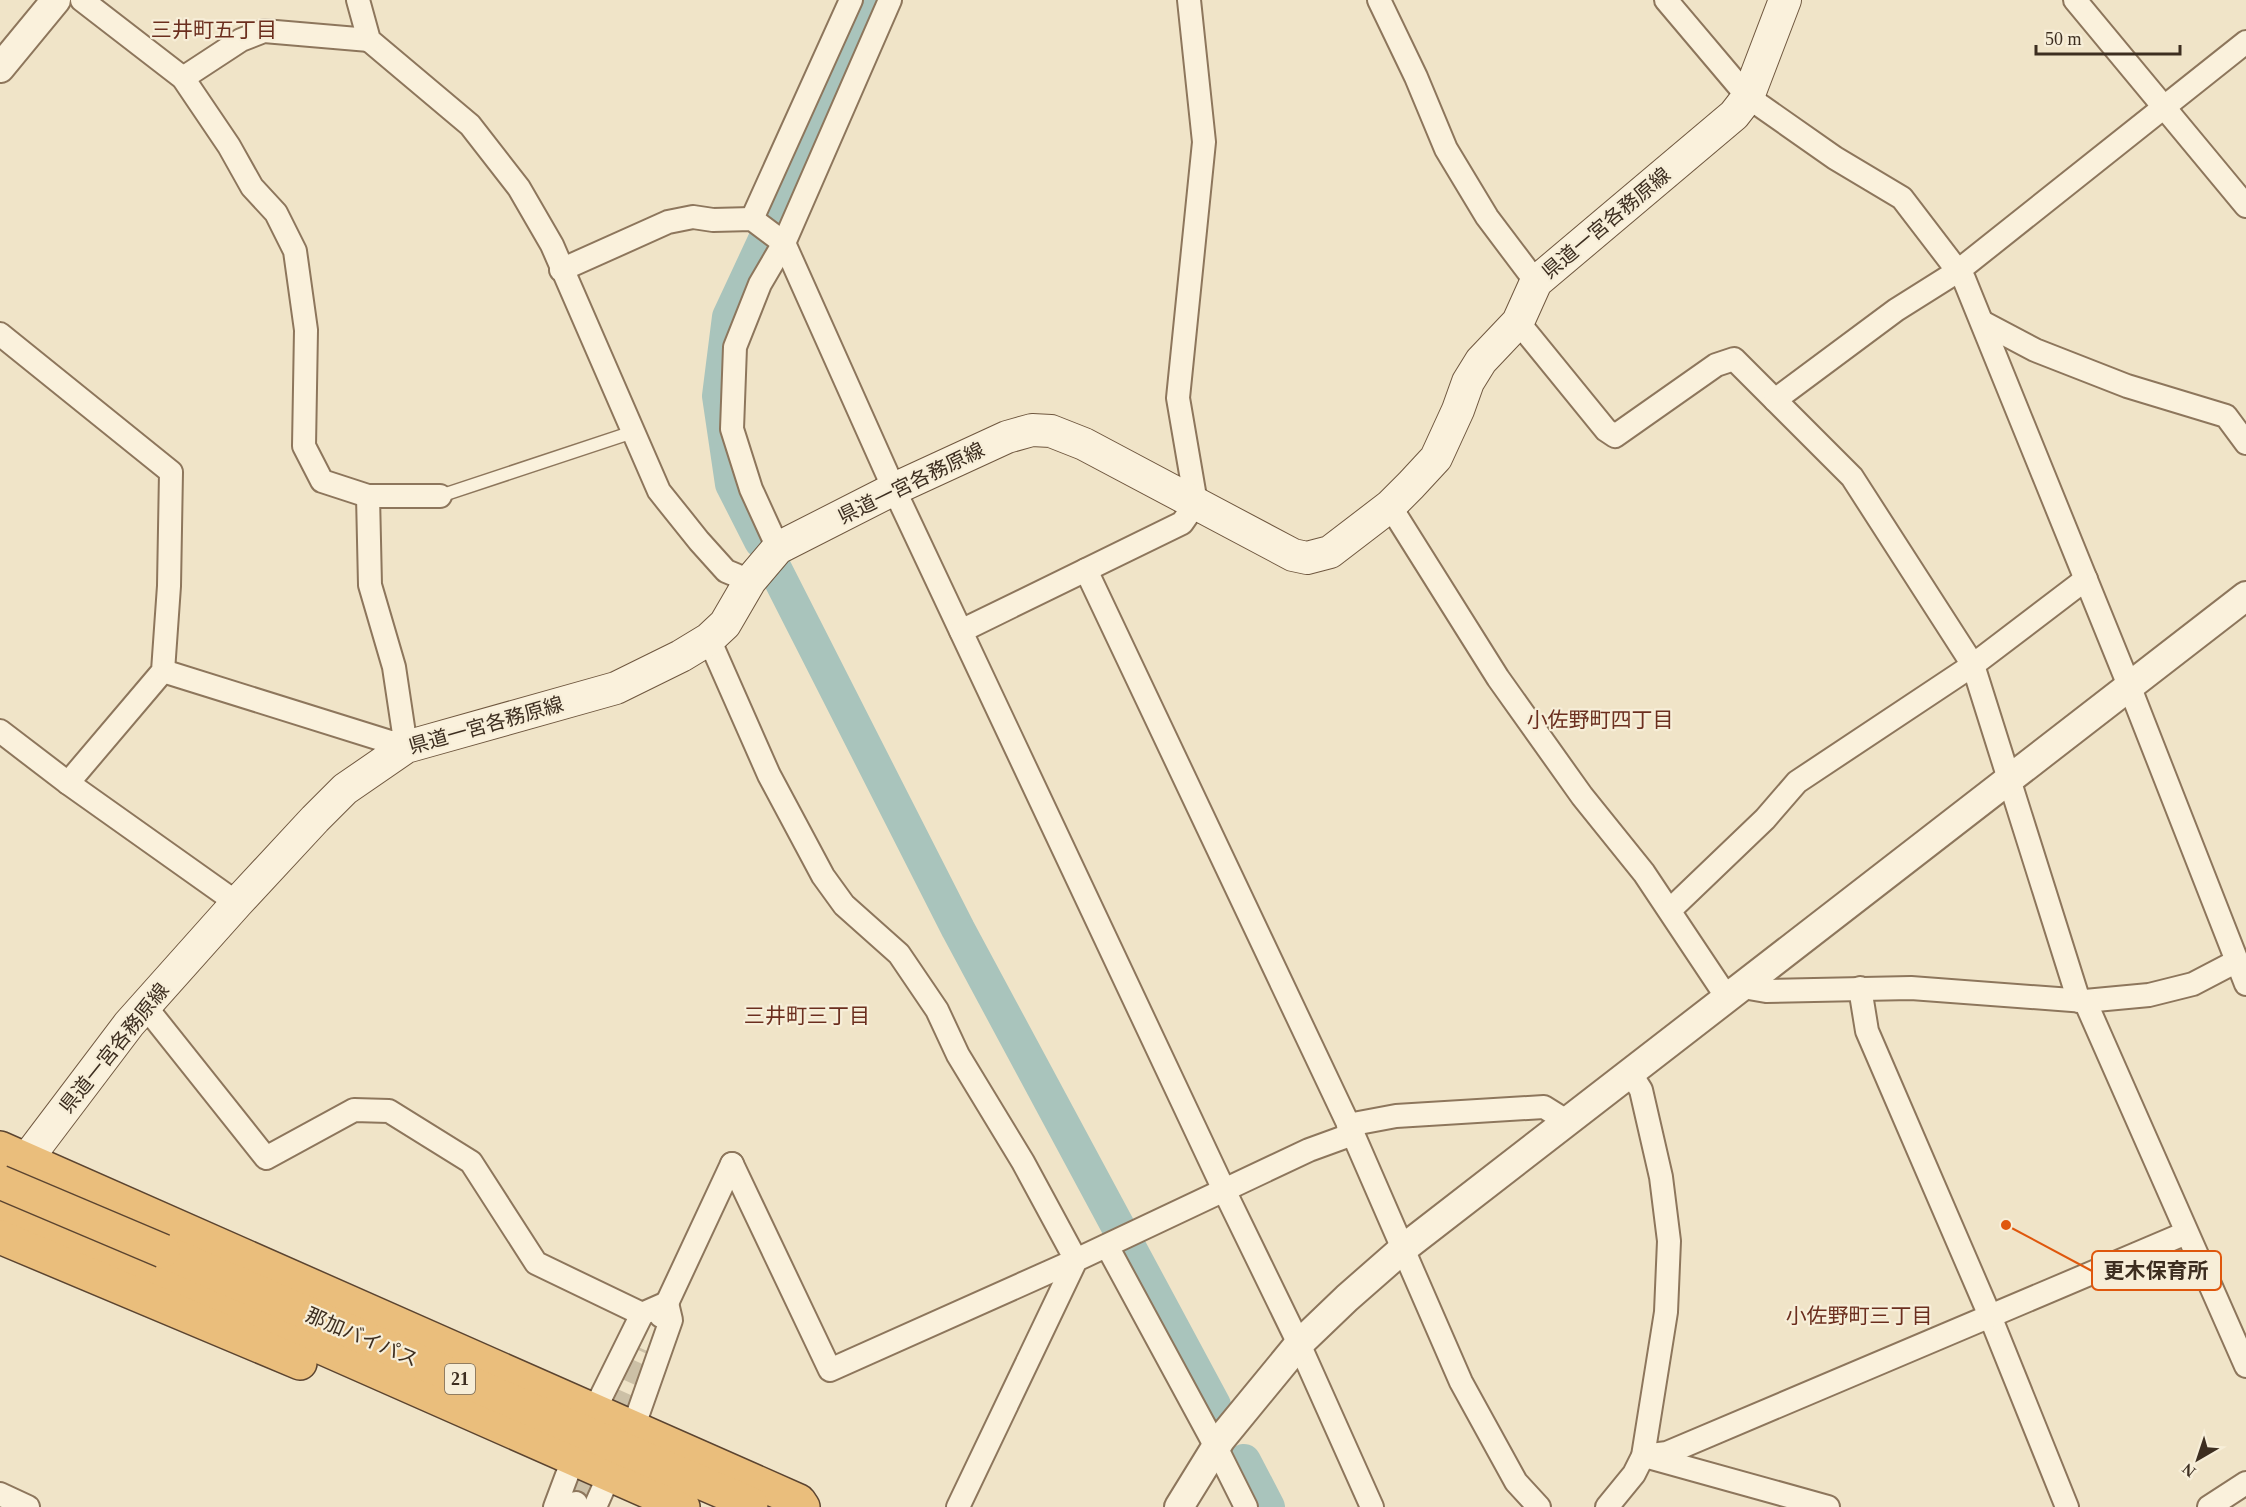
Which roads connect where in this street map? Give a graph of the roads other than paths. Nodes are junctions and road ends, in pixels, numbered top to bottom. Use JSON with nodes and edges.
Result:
{"nodes":[{"id":1,"x":56,"y":0,"type":"edge"},
{"id":2,"x":82,"y":0,"type":"edge"},
{"id":3,"x":358,"y":0,"type":"edge"},
{"id":4,"x":851,"y":0,"type":"edge"},
{"id":5,"x":890,"y":0,"type":"edge"},
{"id":6,"x":1189,"y":0,"type":"edge"},
{"id":7,"x":1379,"y":0,"type":"edge"},
{"id":8,"x":1666,"y":0,"type":"edge"},
{"id":9,"x":1785,"y":0,"type":"edge"},
{"id":10,"x":2075,"y":0,"type":"edge"},
{"id":11,"x":369,"y":40,"type":"junction"},
{"id":12,"x":2246,"y":42,"type":"edge"},
{"id":13,"x":0,"y":68,"type":"edge"},
{"id":14,"x":183,"y":78,"type":"junction"},
{"id":15,"x":1748,"y":97,"type":"junction"},
{"id":16,"x":2164,"y":107,"type":"junction"},
{"id":17,"x":2246,"y":206,"type":"edge"},
{"id":18,"x":769,"y":231,"type":"junction"},
{"id":19,"x":561,"y":270,"type":"junction"},
{"id":20,"x":1958,"y":271,"type":"junction"},
{"id":21,"x":1536,"y":282,"type":"junction"},
{"id":22,"x":1518,"y":322,"type":"junction"},
{"id":23,"x":1982,"y":322,"type":"junction"},
{"id":24,"x":0,"y":334,"type":"edge"},
{"id":25,"x":1775,"y":400,"type":"junction"},
{"id":26,"x":633,"y":432,"type":"junction"},
{"id":27,"x":2246,"y":442,"type":"edge"},
{"id":28,"x":894,"y":489,"type":"junction"},
{"id":29,"x":368,"y":496,"type":"junction"},
{"id":30,"x":440,"y":496,"type":"joint"},
{"id":31,"x":1196,"y":503,"type":"junction"},
{"id":32,"x":1390,"y":506,"type":"junction"},
{"id":33,"x":778,"y":548,"type":"junction"},
{"id":34,"x":1086,"y":570,"type":"junction"},
{"id":35,"x":2086,"y":579,"type":"junction"},
{"id":36,"x":750,"y":582,"type":"junction"},
{"id":37,"x":2246,"y":596,"type":"edge"},
{"id":38,"x":961,"y":631,"type":"junction"},
{"id":39,"x":709,"y":639,"type":"junction"},
{"id":40,"x":1973,"y":664,"type":"junction"},
{"id":41,"x":163,"y":671,"type":"junction"},
{"id":42,"x":2130,"y":688,"type":"junction"},
{"id":43,"x":0,"y":731,"type":"edge"},
{"id":44,"x":406,"y":747,"type":"junction"},
{"id":45,"x":2008,"y":781,"type":"junction"},
{"id":46,"x":68,"y":783,"type":"junction"},
{"id":47,"x":237,"y":903,"type":"junction"},
{"id":48,"x":1670,"y":910,"type":"junction"},
{"id":49,"x":2239,"y":953,"type":"edge"},
{"id":50,"x":2246,"y":984,"type":"edge"},
{"id":51,"x":1860,"y":988,"type":"junction"},
{"id":52,"x":1735,"y":993,"type":"junction"},
{"id":53,"x":2082,"y":1001,"type":"junction"},
{"id":54,"x":145,"y":1006,"type":"junction"},
{"id":55,"x":1631,"y":1074,"type":"junction"},
{"id":56,"x":1568,"y":1122,"type":"junction"},
{"id":57,"x":1351,"y":1129,"type":"junction"},
{"id":58,"x":13,"y":1154,"type":"edge"},
{"id":59,"x":0,"y":1182,"type":"edge"},
{"id":60,"x":1224,"y":1190,"type":"junction"},
{"id":61,"x":0,"y":1195,"type":"edge"},
{"id":62,"x":0,"y":1210,"type":"edge"},
{"id":63,"x":2186,"y":1233,"type":"junction"},
{"id":64,"x":0,"y":1237,"type":"edge"},
{"id":65,"x":1119,"y":1240,"type":"junction"},
{"id":66,"x":1404,"y":1248,"type":"junction"},
{"id":67,"x":1076,"y":1260,"type":"junction"},
{"id":68,"x":159,"y":1263,"type":"junction"},
{"id":69,"x":667,"y":1303,"type":"junction"},
{"id":70,"x":642,"y":1314,"type":"junction"},
{"id":71,"x":1990,"y":1316,"type":"junction"},
{"id":72,"x":1299,"y":1344,"type":"junction"},
{"id":73,"x":645,"y":1350,"type":"tunnel mouth"},
{"id":74,"x":2246,"y":1366,"type":"edge"},
{"id":75,"x":594,"y":1411,"type":"junction"},
{"id":76,"x":633,"y":1428,"type":"junction"},
{"id":77,"x":1216,"y":1447,"type":"junction"},
{"id":78,"x":1643,"y":1456,"type":"junction"},
{"id":79,"x":2246,"y":1483,"type":"edge"},
{"id":80,"x":0,"y":1494,"type":"edge"},
{"id":81,"x":578,"y":1498,"type":"edge"},
{"id":82,"x":28,"y":1507,"type":"edge"},
{"id":83,"x":641,"y":1507,"type":"edge"},
{"id":84,"x":683,"y":1507,"type":"edge"},
{"id":85,"x":757,"y":1507,"type":"edge"},
{"id":86,"x":803,"y":1507,"type":"edge"},
{"id":87,"x":958,"y":1507,"type":"edge"},
{"id":88,"x":1179,"y":1507,"type":"edge"},
{"id":89,"x":1246,"y":1507,"type":"edge"},
{"id":90,"x":1372,"y":1507,"type":"edge"},
{"id":91,"x":1539,"y":1507,"type":"edge"},
{"id":92,"x":1607,"y":1507,"type":"edge"},
{"id":93,"x":1827,"y":1507,"type":"edge"},
{"id":94,"x":2067,"y":1507,"type":"edge"},
{"id":95,"x":2209,"y":1507,"type":"edge"}],
"edges":[{"from":1,"to":13,"type":"street"},
{"from":2,"to":14,"type":"street"},
{"from":3,"to":11,"type":"street"},
{"from":4,"to":18,"type":"street"},
{"from":5,"to":18,"type":"street"},
{"from":6,"to":31,"type":"street"},
{"from":7,"to":21,"type":"street"},
{"from":8,"to":15,"type":"street"},
{"from":9,"to":15,"type":"main road","name":"県道一宮各務原線"},
{"from":10,"to":16,"type":"street"},
{"from":11,"to":14,"type":"street"},
{"from":11,"to":19,"type":"street"},
{"from":12,"to":16,"type":"street"},
{"from":14,"to":29,"type":"street"},
{"from":15,"to":20,"type":"street"},
{"from":15,"to":21,"type":"main road","name":"県道一宮各務原線"},
{"from":16,"to":17,"type":"street"},
{"from":16,"to":20,"type":"street"},
{"from":18,"to":19,"type":"street"},
{"from":18,"to":28,"type":"street"},
{"from":18,"to":33,"type":"street"},
{"from":19,"to":26,"type":"street"},
{"from":20,"to":23,"type":"street"},
{"from":20,"to":25,"type":"street"},
{"from":21,"to":22,"type":"main road","name":"県道一宮各務原線"},
{"from":22,"to":25,"type":"street"},
{"from":22,"to":32,"type":"main road","name":"県道一宮各務原線"},
{"from":23,"to":27,"type":"street"},
{"from":23,"to":35,"type":"street"},
{"from":24,"to":41,"type":"street"},
{"from":25,"to":40,"type":"street"},
{"from":26,"to":30,"type":"lane"},
{"from":26,"to":36,"type":"street"},
{"from":28,"to":31,"type":"main road","name":"県道一宮各務原線"},
{"from":28,"to":33,"type":"main road","name":"県道一宮各務原線"},
{"from":28,"to":38,"type":"street"},
{"from":29,"to":30,"type":"street"},
{"from":29,"to":44,"type":"street"},
{"from":31,"to":32,"type":"main road","name":"県道一宮各務原線"},
{"from":31,"to":34,"type":"street"},
{"from":32,"to":48,"type":"street"},
{"from":33,"to":36,"type":"main road","name":"県道一宮各務原線"},
{"from":34,"to":38,"type":"street"},
{"from":34,"to":57,"type":"street"},
{"from":35,"to":40,"type":"street"},
{"from":35,"to":42,"type":"street"},
{"from":36,"to":39,"type":"main road","name":"県道一宮各務原線"},
{"from":37,"to":42,"type":"street"},
{"from":38,"to":60,"type":"street"},
{"from":39,"to":44,"type":"main road","name":"県道一宮各務原線"},
{"from":39,"to":67,"type":"street"},
{"from":40,"to":45,"type":"street"},
{"from":40,"to":48,"type":"street"},
{"from":41,"to":44,"type":"street"},
{"from":41,"to":46,"type":"street"},
{"from":42,"to":45,"type":"street"},
{"from":42,"to":49,"type":"street"},
{"from":43,"to":46,"type":"street"},
{"from":44,"to":47,"type":"main road","name":"県道一宮各務原線"},
{"from":45,"to":52,"type":"street"},
{"from":45,"to":53,"type":"street"},
{"from":46,"to":47,"type":"street"},
{"from":47,"to":54,"type":"main road","name":"県道一宮各務原線"},
{"from":48,"to":52,"type":"street"},
{"from":49,"to":50,"type":"street"},
{"from":49,"to":53,"type":"street"},
{"from":51,"to":52,"type":"street"},
{"from":51,"to":53,"type":"street"},
{"from":51,"to":71,"type":"street"},
{"from":52,"to":55,"type":"street"},
{"from":53,"to":63,"type":"street"},
{"from":54,"to":58,"type":"main road","name":"県道一宮各務原線"},
{"from":54,"to":70,"type":"street"},
{"from":55,"to":56,"type":"street"},
{"from":55,"to":78,"type":"street"},
{"from":56,"to":57,"type":"street"},
{"from":56,"to":66,"type":"street"},
{"from":57,"to":60,"type":"street"},
{"from":57,"to":66,"type":"street"},
{"from":58,"to":61,"type":"main road","name":"県道一宮各務原線"},
{"from":58,"to":75,"type":"highway"},
{"from":59,"to":68,"type":"highway","name":"那加バイパス","number":"21","bridge":true},
{"from":60,"to":65,"type":"street"},
{"from":60,"to":72,"type":"street"},
{"from":62,"to":68,"type":"highway","name":"那加バイパス","number":"21"},
{"from":63,"to":71,"type":"street"},
{"from":63,"to":74,"type":"street"},
{"from":64,"to":81,"type":"highway"},
{"from":65,"to":67,"type":"street"},
{"from":65,"to":77,"type":"street"},
{"from":66,"to":72,"type":"street"},
{"from":66,"to":91,"type":"street"},
{"from":67,"to":69,"type":"street"},
{"from":67,"to":87,"type":"street"},
{"from":68,"to":84,"type":"highway","name":"那加バイパス","number":"21"},
{"from":68,"to":85,"type":"highway","name":"那加バイパス","number":"21"},
{"from":69,"to":70,"type":"street"},
{"from":69,"to":73,"type":"street"},
{"from":69,"to":76,"type":"street"},
{"from":70,"to":75,"type":"street"},
{"from":71,"to":78,"type":"street"},
{"from":71,"to":94,"type":"street"},
{"from":72,"to":77,"type":"street"},
{"from":72,"to":90,"type":"street"},
{"from":75,"to":76,"type":"highway"},
{"from":76,"to":86,"type":"highway"},
{"from":77,"to":88,"type":"street"},
{"from":77,"to":89,"type":"street"},
{"from":78,"to":92,"type":"street"},
{"from":78,"to":93,"type":"street"},
{"from":79,"to":95,"type":"street"},
{"from":80,"to":82,"type":"street"},
{"from":81,"to":83,"type":"highway"}]}
